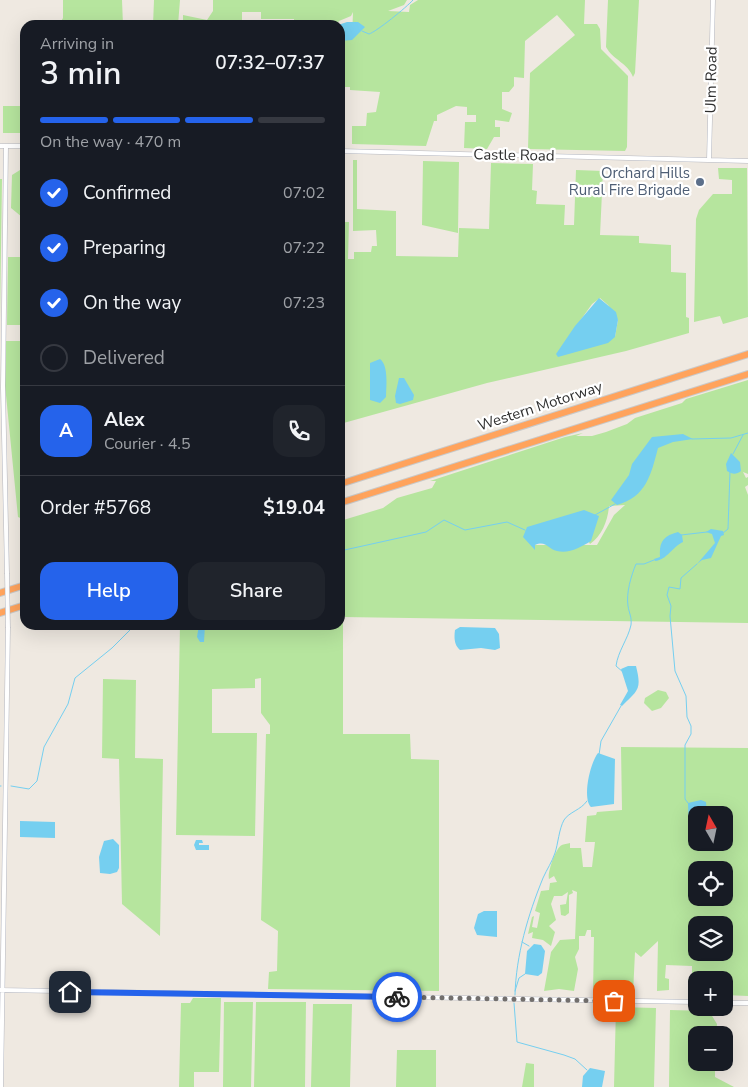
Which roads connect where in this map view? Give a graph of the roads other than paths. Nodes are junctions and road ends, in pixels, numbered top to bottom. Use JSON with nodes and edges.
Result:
{"nodes":[{"id":1,"x":713,"y":0,"type":"edge"},
{"id":2,"x":0,"y":146,"type":"edge"},
{"id":3,"x":6,"y":146,"type":"junction"},
{"id":4,"x":20,"y":146,"type":"edge"},
{"id":5,"x":345,"y":151,"type":"edge"},
{"id":6,"x":709,"y":160,"type":"junction"},
{"id":7,"x":748,"y":160,"type":"edge"},
{"id":8,"x":748,"y":354,"type":"edge"},
{"id":9,"x":748,"y":374,"type":"edge"},
{"id":10,"x":345,"y":482,"type":"edge"},
{"id":11,"x":345,"y":501,"type":"edge"},
{"id":12,"x":0,"y":509,"type":"edge"},
{"id":13,"x":5,"y":509,"type":"junction"},
{"id":14,"x":20,"y":587,"type":"edge"},
{"id":15,"x":0,"y":593,"type":"edge"},
{"id":16,"x":20,"y":607,"type":"edge"},
{"id":17,"x":0,"y":613,"type":"edge"},
{"id":18,"x":1,"y":990,"type":"edge"},
{"id":19,"x":688,"y":1002,"type":"edge"},
{"id":20,"x":733,"y":1003,"type":"edge"},
{"id":21,"x":748,"y":1003,"type":"edge"},
{"id":22,"x":1,"y":1087,"type":"edge"}],
"edges":[{"from":1,"to":6,"type":"street","name":"Ulm Road"},
{"from":2,"to":3,"type":"street"},
{"from":3,"to":4,"type":"street"},
{"from":3,"to":13,"type":"street"},
{"from":5,"to":6,"type":"street","name":"Castle Road"},
{"from":6,"to":7,"type":"street","name":"Castle Road"},
{"from":8,"to":10,"type":"highway","name":"Western Motorway"},
{"from":9,"to":11,"type":"highway","name":"Western Motorway"},
{"from":12,"to":13,"type":"street"},
{"from":13,"to":18,"type":"street","bridge":true},
{"from":14,"to":15,"type":"highway"},
{"from":16,"to":17,"type":"highway"},
{"from":18,"to":19,"type":"street"},
{"from":18,"to":22,"type":"street"},
{"from":20,"to":21,"type":"street"}]}
